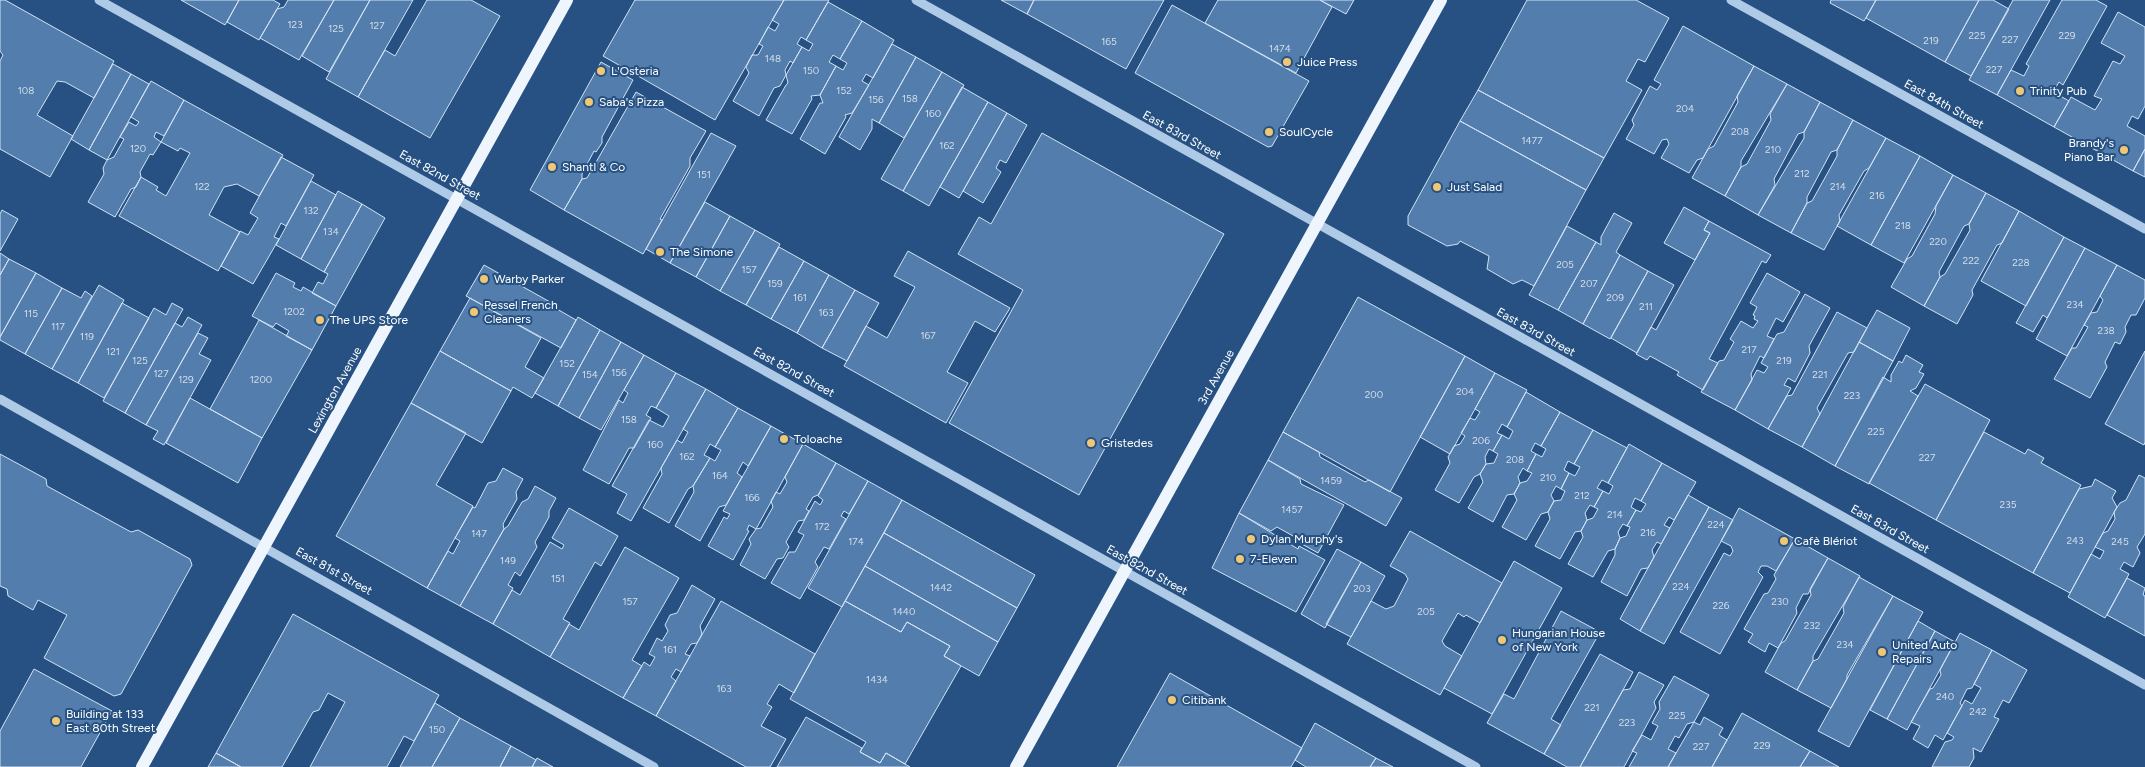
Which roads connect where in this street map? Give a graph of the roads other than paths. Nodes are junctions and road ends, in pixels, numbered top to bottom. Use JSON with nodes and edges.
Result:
{"nodes":[{"id":1,"x":99,"y":0,"type":"edge"},
{"id":2,"x":567,"y":0,"type":"edge"},
{"id":3,"x":916,"y":0,"type":"edge"},
{"id":4,"x":1441,"y":0,"type":"edge"},
{"id":5,"x":1731,"y":0,"type":"edge"},
{"id":6,"x":457,"y":199,"type":"junction"},
{"id":7,"x":1316,"y":224,"type":"junction"},
{"id":8,"x":2145,"y":229,"type":"edge"},
{"id":9,"x":0,"y":399,"type":"edge"},
{"id":10,"x":264,"y":546,"type":"junction"},
{"id":11,"x":1123,"y":571,"type":"junction"},
{"id":12,"x":2145,"y":685,"type":"edge"},
{"id":13,"x":142,"y":767,"type":"edge"},
{"id":14,"x":654,"y":767,"type":"edge"},
{"id":15,"x":1016,"y":767,"type":"edge"},
{"id":16,"x":1476,"y":767,"type":"edge"}],
"edges":[{"from":1,"to":6,"type":"street","name":"East 82nd Street"},
{"from":2,"to":6,"type":"main road","name":"Lexington Avenue"},
{"from":3,"to":7,"type":"street","name":"East 83rd Street"},
{"from":4,"to":7,"type":"main road","name":"3rd Avenue"},
{"from":5,"to":8,"type":"street","name":"East 84th Street"},
{"from":6,"to":10,"type":"main road","name":"Lexington Avenue"},
{"from":6,"to":11,"type":"street","name":"East 82nd Street"},
{"from":7,"to":11,"type":"main road","name":"3rd Avenue"},
{"from":7,"to":12,"type":"street","name":"East 83rd Street"},
{"from":9,"to":10,"type":"street","name":"East 81st Street"},
{"from":10,"to":13,"type":"main road","name":"Lexington Avenue"},
{"from":10,"to":14,"type":"street","name":"East 81st Street"},
{"from":11,"to":15,"type":"main road","name":"3rd Avenue"},
{"from":11,"to":16,"type":"street","name":"East 82nd Street"}]}
